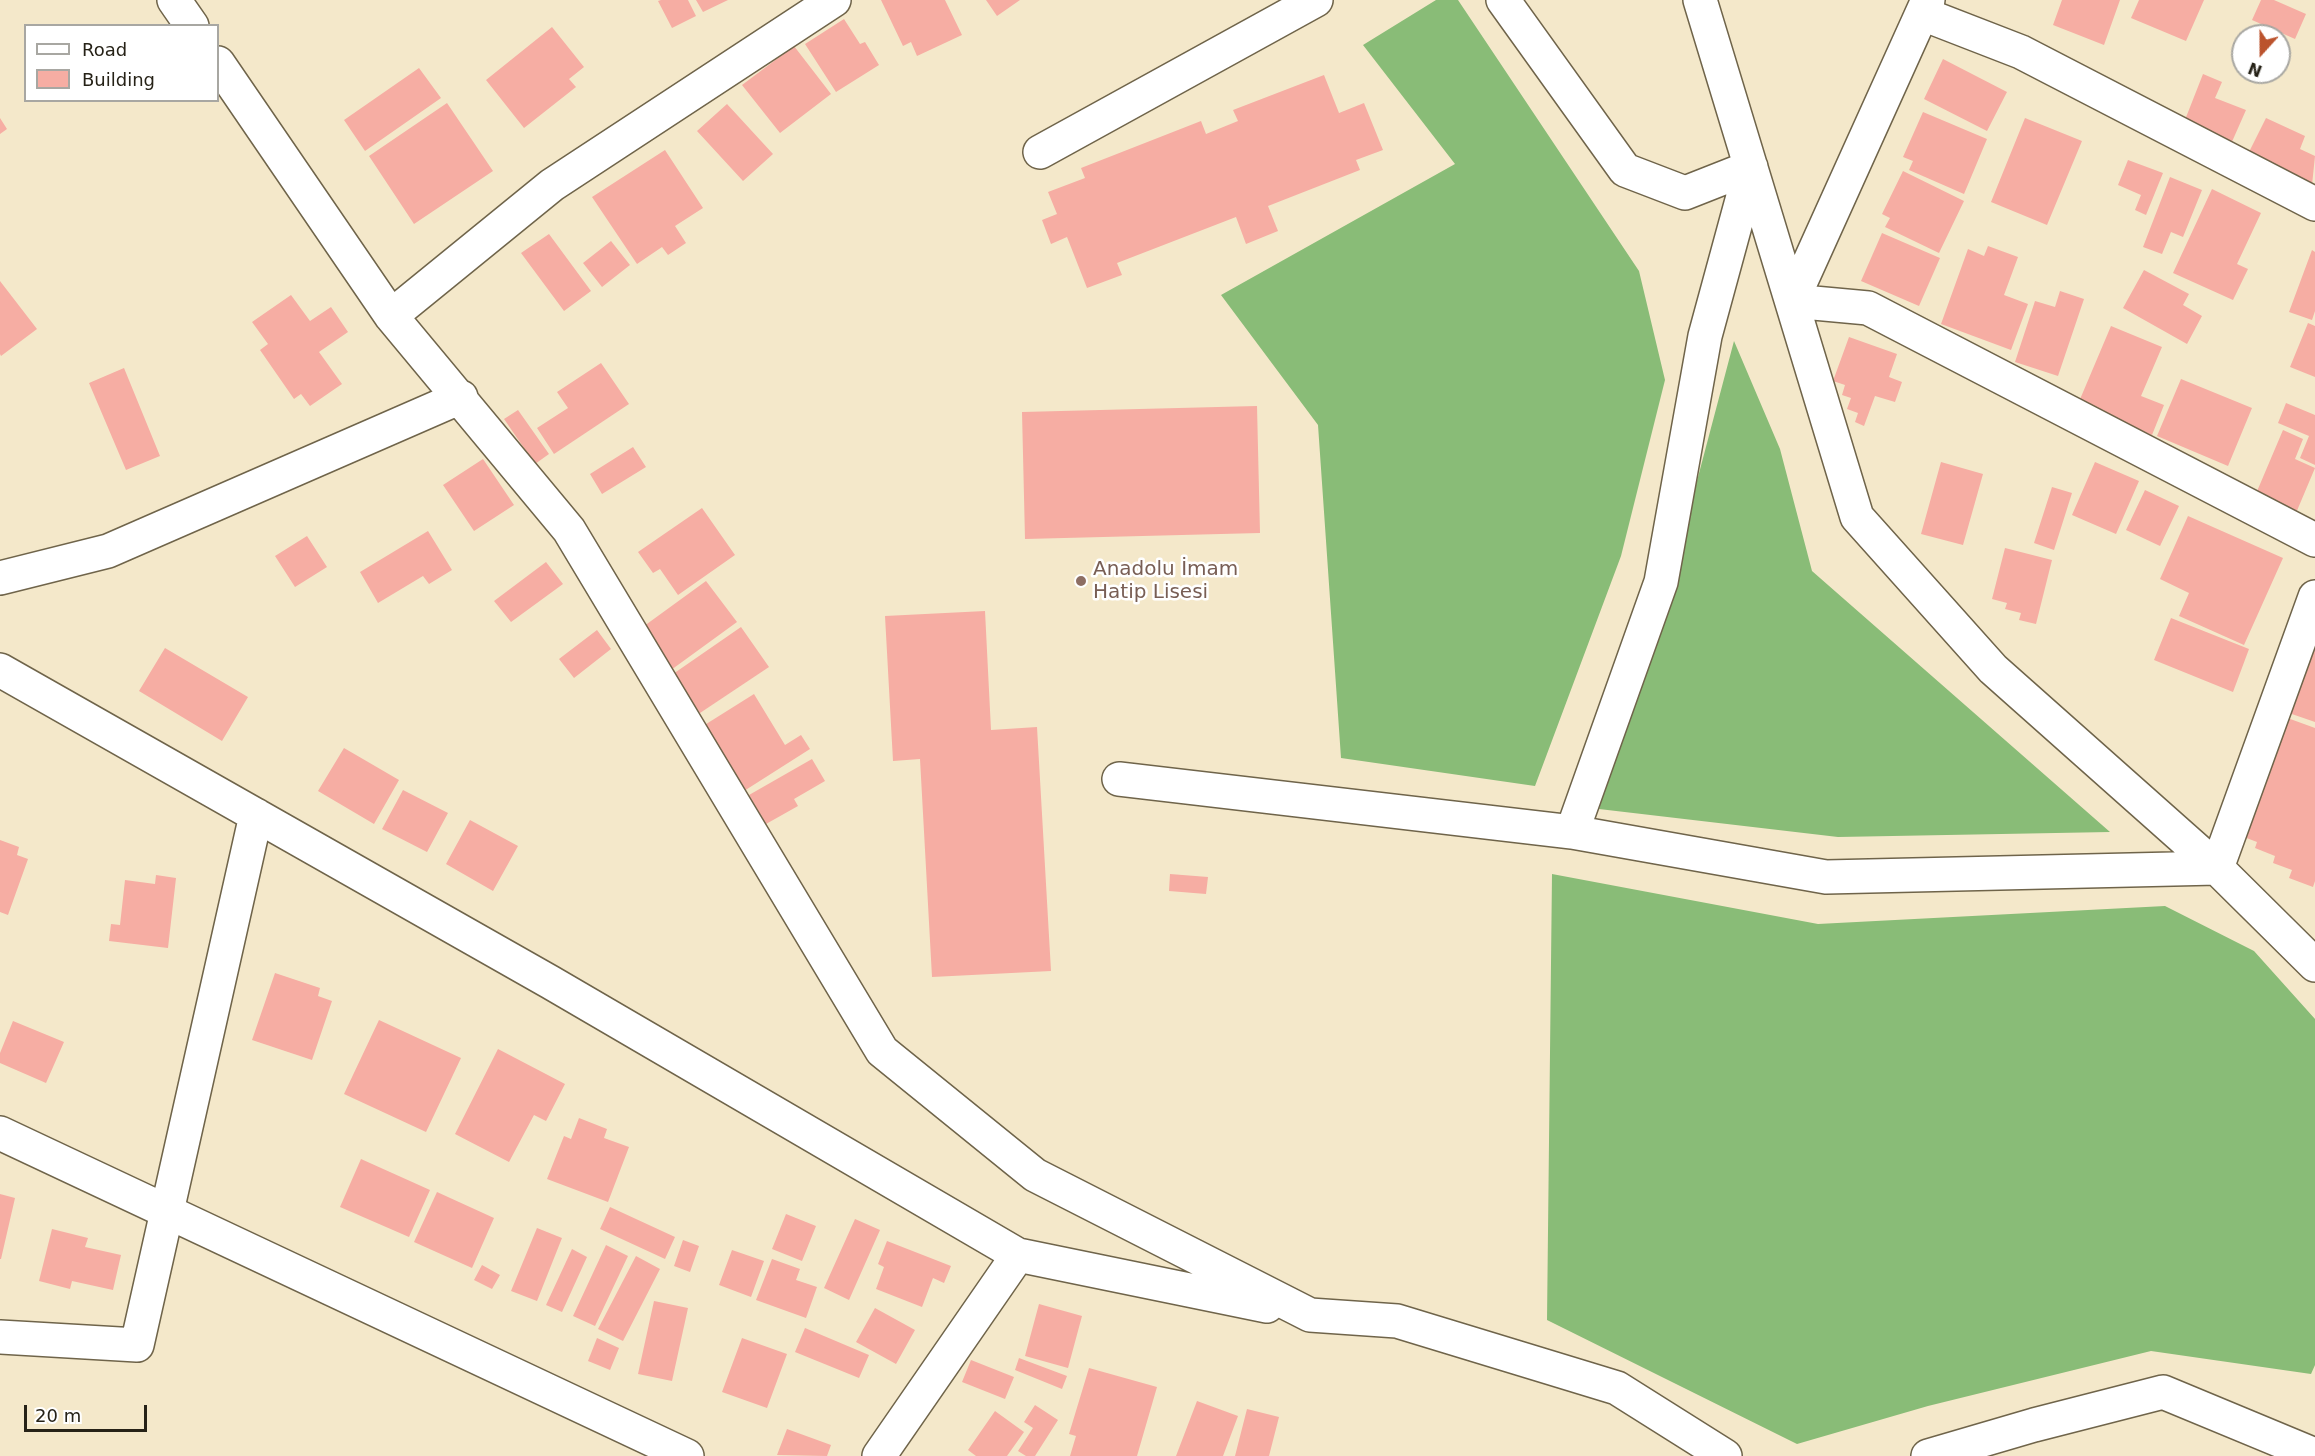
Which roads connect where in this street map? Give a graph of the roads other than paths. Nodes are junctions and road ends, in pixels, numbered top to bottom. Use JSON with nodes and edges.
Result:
{"nodes":[{"id":1,"x":174,"y":0,"type":"edge"},
{"id":2,"x":834,"y":0,"type":"edge"},
{"id":3,"x":1316,"y":0,"type":"edge"},
{"id":4,"x":1503,"y":0,"type":"edge"},
{"id":5,"x":1700,"y":0,"type":"edge"},
{"id":6,"x":1926,"y":7,"type":"edge"},
{"id":7,"x":191,"y":24,"type":"edge"},
{"id":8,"x":219,"y":64,"type":"edge"},
{"id":9,"x":1040,"y":152,"type":"dead end"},
{"id":10,"x":1751,"y":167,"type":"junction"},
{"id":11,"x":2315,"y":204,"type":"edge"},
{"id":12,"x":1792,"y":301,"type":"junction"},
{"id":13,"x":391,"y":316,"type":"junction"},
{"id":14,"x":461,"y":397,"type":"junction"},
{"id":15,"x":2315,"y":540,"type":"edge"},
{"id":16,"x":0,"y":578,"type":"edge"},
{"id":17,"x":2315,"y":597,"type":"edge"},
{"id":18,"x":0,"y":670,"type":"edge"},
{"id":19,"x":1119,"y":779,"type":"dead end"},
{"id":20,"x":256,"y":815,"type":"junction"},
{"id":21,"x":1572,"y":832,"type":"junction"},
{"id":22,"x":2217,"y":868,"type":"junction"},
{"id":23,"x":2315,"y":965,"type":"edge"},
{"id":24,"x":0,"y":1133,"type":"edge"},
{"id":25,"x":169,"y":1211,"type":"junction"},
{"id":26,"x":1018,"y":1255,"type":"junction"},
{"id":27,"x":1310,"y":1315,"type":"junction"},
{"id":28,"x":0,"y":1337,"type":"edge"},
{"id":29,"x":2315,"y":1455,"type":"edge"},
{"id":30,"x":687,"y":1456,"type":"edge"},
{"id":31,"x":879,"y":1456,"type":"edge"},
{"id":32,"x":1725,"y":1456,"type":"edge"},
{"id":33,"x":1929,"y":1456,"type":"edge"}],
"edges":[{"from":1,"to":7,"type":"street"},
{"from":2,"to":13,"type":"street"},
{"from":3,"to":9,"type":"street"},
{"from":4,"to":10,"type":"street"},
{"from":5,"to":10,"type":"street"},
{"from":6,"to":11,"type":"street"},
{"from":6,"to":12,"type":"street"},
{"from":8,"to":13,"type":"street"},
{"from":10,"to":12,"type":"street"},
{"from":10,"to":21,"type":"street"},
{"from":12,"to":15,"type":"street"},
{"from":12,"to":22,"type":"street"},
{"from":13,"to":14,"type":"street"},
{"from":14,"to":16,"type":"street"},
{"from":14,"to":27,"type":"street"},
{"from":17,"to":22,"type":"street"},
{"from":18,"to":20,"type":"street"},
{"from":19,"to":21,"type":"street"},
{"from":20,"to":25,"type":"street"},
{"from":20,"to":26,"type":"street"},
{"from":21,"to":22,"type":"street"},
{"from":22,"to":23,"type":"street"},
{"from":24,"to":25,"type":"street"},
{"from":25,"to":28,"type":"street"},
{"from":25,"to":30,"type":"street"},
{"from":26,"to":27,"type":"street"},
{"from":26,"to":31,"type":"street"},
{"from":27,"to":32,"type":"street"},
{"from":29,"to":33,"type":"street"}]}
